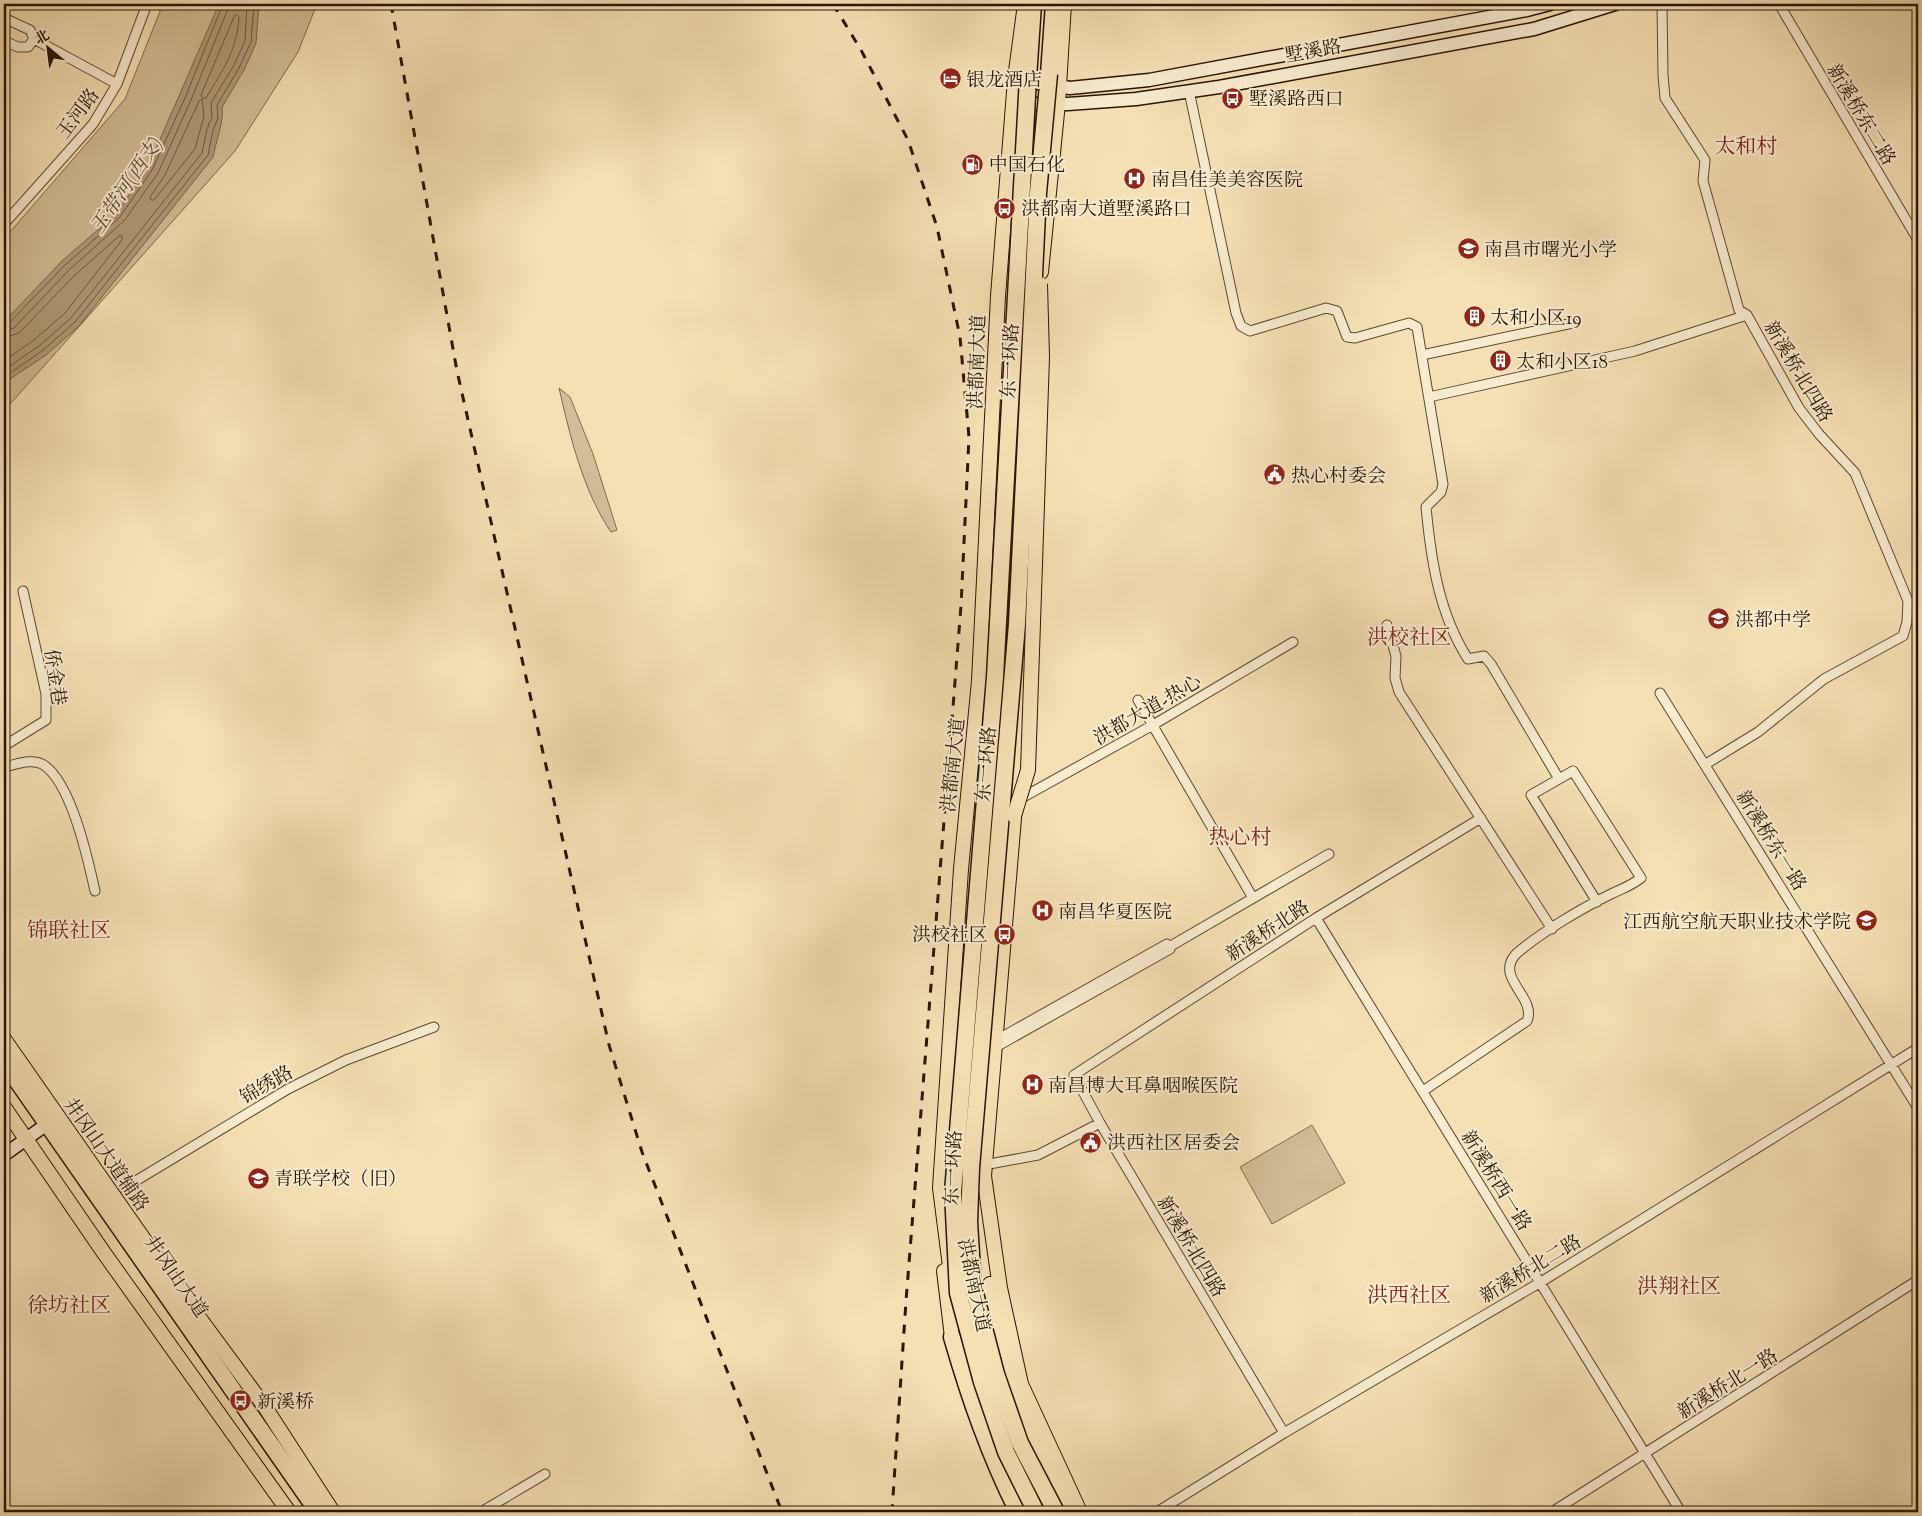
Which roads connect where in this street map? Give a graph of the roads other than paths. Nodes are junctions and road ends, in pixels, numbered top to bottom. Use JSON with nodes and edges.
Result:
{"nodes":[{"id":1,"x":147,"y":4,"type":"edge"},
{"id":2,"x":1025,"y":4,"type":"edge"},
{"id":3,"x":1033,"y":4,"type":"edge"},
{"id":4,"x":1054,"y":4,"type":"edge"},
{"id":5,"x":1064,"y":4,"type":"edge"},
{"id":6,"x":1550,"y":4,"type":"edge"},
{"id":7,"x":1615,"y":4,"type":"edge"},
{"id":8,"x":1662,"y":4,"type":"edge"},
{"id":9,"x":1779,"y":4,"type":"edge"},
{"id":10,"x":4,"y":18,"type":"edge"},
{"id":11,"x":34,"y":39,"type":"junction"},
{"id":12,"x":4,"y":41,"type":"edge"},
{"id":13,"x":1015,"y":79,"type":"junction"},
{"id":14,"x":117,"y":84,"type":"junction"},
{"id":15,"x":1059,"y":86,"type":"junction"},
{"id":16,"x":1189,"y":91,"type":"junction"},
{"id":17,"x":1058,"y":103,"type":"junction"},
{"id":18,"x":1013,"y":104,"type":"junction"},
{"id":19,"x":1038,"y":193,"type":"junction"},
{"id":20,"x":4,"y":224,"type":"edge"},
{"id":21,"x":1918,"y":240,"type":"edge"},
{"id":22,"x":1747,"y":315,"type":"junction"},
{"id":23,"x":1573,"y":323,"type":"dead end"},
{"id":24,"x":1422,"y":355,"type":"junction"},
{"id":25,"x":1428,"y":396,"type":"junction"},
{"id":26,"x":23,"y":591,"type":"dead end"},
{"id":27,"x":1387,"y":625,"type":"dead end"},
{"id":28,"x":1293,"y":642,"type":"dead end"},
{"id":29,"x":1660,"y":693,"type":"dead end"},
{"id":30,"x":1138,"y":700,"type":"dead end"},
{"id":31,"x":1153,"y":726,"type":"junction"},
{"id":32,"x":4,"y":746,"type":"edge"},
{"id":33,"x":1706,"y":764,"type":"junction"},
{"id":34,"x":4,"y":767,"type":"edge"},
{"id":35,"x":1559,"y":778,"type":"junction"},
{"id":36,"x":1014,"y":809,"type":"junction"},
{"id":37,"x":1481,"y":818,"type":"junction"},
{"id":38,"x":1329,"y":854,"type":"dead end"},
{"id":39,"x":95,"y":891,"type":"dead end"},
{"id":40,"x":1253,"y":898,"type":"junction"},
{"id":41,"x":1597,"y":902,"type":"junction"},
{"id":42,"x":1316,"y":918,"type":"junction"},
{"id":43,"x":1552,"y":929,"type":"junction"},
{"id":44,"x":434,"y":1027,"type":"dead end"},
{"id":45,"x":4,"y":1039,"type":"edge"},
{"id":46,"x":995,"y":1044,"type":"junction"},
{"id":47,"x":1918,"y":1048,"type":"edge"},
{"id":48,"x":4,"y":1062,"type":"edge"},
{"id":49,"x":1891,"y":1065,"type":"junction"},
{"id":50,"x":4,"y":1076,"type":"edge"},
{"id":51,"x":1074,"y":1076,"type":"joint"},
{"id":52,"x":1422,"y":1090,"type":"junction"},
{"id":53,"x":4,"y":1107,"type":"edge"},
{"id":54,"x":1918,"y":1108,"type":"edge"},
{"id":55,"x":1100,"y":1123,"type":"junction"},
{"id":56,"x":44,"y":1126,"type":"junction"},
{"id":57,"x":26,"y":1138,"type":"junction"},
{"id":58,"x":4,"y":1155,"type":"edge"},
{"id":59,"x":984,"y":1171,"type":"junction"},
{"id":60,"x":124,"y":1188,"type":"dead end"},
{"id":61,"x":940,"y":1188,"type":"junction"},
{"id":62,"x":1918,"y":1280,"type":"edge"},
{"id":63,"x":1541,"y":1282,"type":"junction"},
{"id":64,"x":952,"y":1337,"type":"joint"},
{"id":65,"x":1284,"y":1433,"type":"junction"},
{"id":66,"x":1644,"y":1455,"type":"junction"},
{"id":67,"x":545,"y":1474,"type":"dead end"},
{"id":68,"x":1162,"y":1511,"type":"edge"},
{"id":69,"x":289,"y":1512,"type":"edge"},
{"id":70,"x":308,"y":1512,"type":"edge"},
{"id":71,"x":318,"y":1512,"type":"edge"},
{"id":72,"x":333,"y":1512,"type":"edge"},
{"id":73,"x":481,"y":1512,"type":"edge"},
{"id":74,"x":1018,"y":1512,"type":"edge"},
{"id":75,"x":1036,"y":1512,"type":"edge"},
{"id":76,"x":1042,"y":1512,"type":"edge"},
{"id":77,"x":1056,"y":1512,"type":"edge"},
{"id":78,"x":1069,"y":1512,"type":"edge"},
{"id":79,"x":1080,"y":1512,"type":"edge"},
{"id":80,"x":1552,"y":1512,"type":"edge"},
{"id":81,"x":1681,"y":1512,"type":"edge"}],
"edges":[{"from":1,"to":14,"type":"street","name":"玉河路"},
{"from":2,"to":13,"type":"main road","name":"洪都南大道"},
{"from":3,"to":75,"type":"highway","name":"东一环路","bridge":true},
{"from":4,"to":19,"type":"highway","name":"东一环路","bridge":true},
{"from":5,"to":15,"type":"main road","name":"洪都南大道"},
{"from":6,"to":15,"type":"street","name":"墅溪路"},
{"from":7,"to":16,"type":"street","name":"墅溪路"},
{"from":8,"to":22,"type":"street","name":"新溪桥北四路"},
{"from":9,"to":21,"type":"street","name":"新溪桥东二路"},
{"from":10,"to":11,"type":"street"},
{"from":11,"to":12,"type":"street"},
{"from":11,"to":14,"type":"street"},
{"from":13,"to":15,"type":"street","name":"墅溪路"},
{"from":13,"to":18,"type":"main road","name":"洪都南大道"},
{"from":14,"to":20,"type":"street","name":"玉河路"},
{"from":15,"to":17,"type":"main road","name":"洪都南大道"},
{"from":16,"to":17,"type":"street","name":"墅溪路"},
{"from":16,"to":24,"type":"street"},
{"from":17,"to":18,"type":"street","name":"墅溪路"},
{"from":17,"to":36,"type":"main road","name":"洪都南大道"},
{"from":18,"to":61,"type":"main road","name":"洪都南大道"},
{"from":19,"to":36,"type":"main road","bridge":true},
{"from":19,"to":77,"type":"highway","name":"东一环路","bridge":true},
{"from":22,"to":25,"type":"street"},
{"from":22,"to":33,"type":"street","name":"新溪桥北四路"},
{"from":23,"to":24,"type":"street"},
{"from":24,"to":25,"type":"street"},
{"from":25,"to":35,"type":"street"},
{"from":26,"to":32,"type":"street","name":"侨金巷"},
{"from":27,"to":37,"type":"street"},
{"from":28,"to":31,"type":"street","name":"洪都大道-热心"},
{"from":29,"to":33,"type":"street","name":"新溪桥东一路"},
{"from":30,"to":31,"type":"street"},
{"from":31,"to":36,"type":"street","name":"洪都大道-热心"},
{"from":31,"to":40,"type":"street"},
{"from":33,"to":49,"type":"street","name":"新溪桥东一路"},
{"from":34,"to":39,"type":"street"},
{"from":35,"to":41,"type":"street"},
{"from":35,"to":41,"type":"street"},
{"from":36,"to":46,"type":"main road","name":"洪都南大道"},
{"from":37,"to":42,"type":"street","name":"新溪桥北路"},
{"from":37,"to":43,"type":"street"},
{"from":38,"to":40,"type":"street"},
{"from":40,"to":46,"type":"street"},
{"from":41,"to":43,"type":"street"},
{"from":42,"to":51,"type":"street","name":"新溪桥北路"},
{"from":42,"to":52,"type":"street","name":"新溪桥西一路"},
{"from":43,"to":52,"type":"street"},
{"from":44,"to":60,"type":"street","name":"锦绣路"},
{"from":45,"to":72,"type":"main road","name":"井冈山大道辅路"},
{"from":46,"to":59,"type":"main road","name":"洪都南大道"},
{"from":47,"to":49,"type":"street","name":"新溪桥北二路"},
{"from":48,"to":56,"type":"highway","name":"井冈山大道"},
{"from":49,"to":54,"type":"street","name":"新溪桥东一路"},
{"from":49,"to":63,"type":"street","name":"新溪桥北二路"},
{"from":50,"to":56,"type":"highway","name":"井冈山大道"},
{"from":51,"to":55,"type":"street","name":"新溪桥北四路"},
{"from":52,"to":63,"type":"street","name":"新溪桥西一路"},
{"from":53,"to":57,"type":"main road"},
{"from":55,"to":59,"type":"street"},
{"from":55,"to":65,"type":"street","name":"新溪桥北四路"},
{"from":56,"to":57,"type":"street"},
{"from":56,"to":70,"type":"highway","name":"井冈山大道"},
{"from":56,"to":71,"type":"highway","name":"井冈山大道"},
{"from":57,"to":58,"type":"street"},
{"from":57,"to":69,"type":"main road"},
{"from":59,"to":78,"type":"main road"},
{"from":59,"to":79,"type":"main road","name":"洪都南大道"},
{"from":61,"to":64,"type":"main road"},
{"from":61,"to":76,"type":"main road","name":"洪都南大道"},
{"from":62,"to":66,"type":"street","name":"新溪桥北一路"},
{"from":63,"to":65,"type":"street","name":"新溪桥北二路"},
{"from":63,"to":66,"type":"street","name":"新溪桥西一路"},
{"from":64,"to":74,"type":"highway"},
{"from":65,"to":68,"type":"street","name":"新溪桥北二路"},
{"from":66,"to":80,"type":"street","name":"新溪桥北一路"},
{"from":66,"to":81,"type":"street","name":"新溪桥西一路"},
{"from":67,"to":73,"type":"street"}]}
